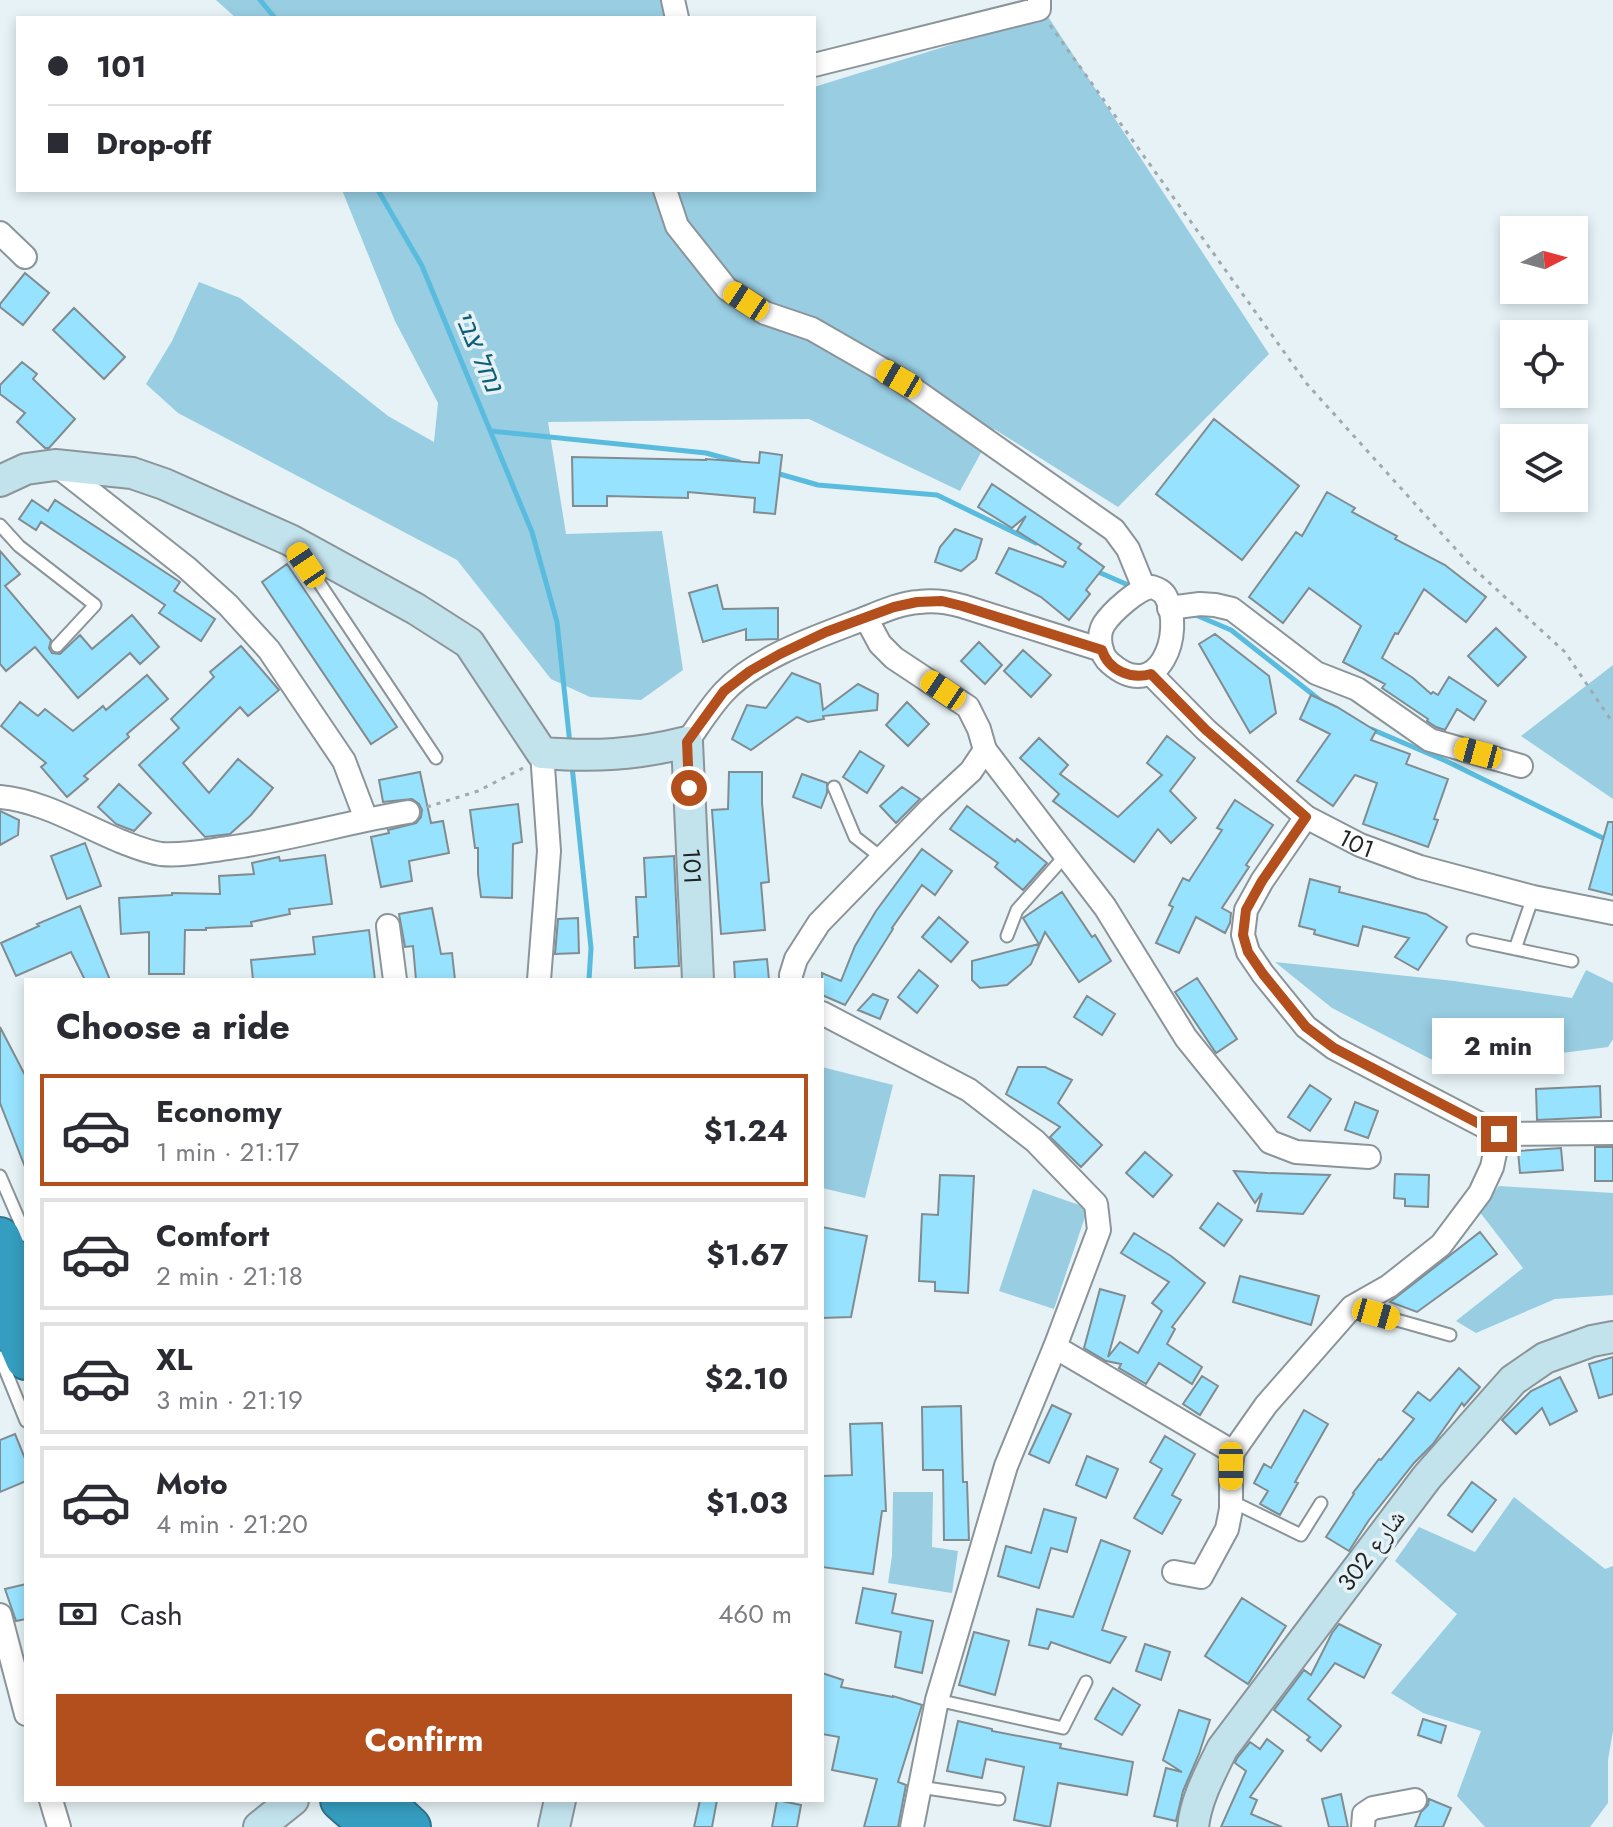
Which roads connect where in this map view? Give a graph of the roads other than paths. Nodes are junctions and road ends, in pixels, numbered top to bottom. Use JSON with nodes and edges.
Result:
{"nodes":[{"id":1,"x":1039,"y":5,"type":"edge"},
{"id":2,"x":816,"y":64,"type":"edge"},
{"id":3,"x":666,"y":192,"type":"edge"},
{"id":4,"x":0,"y":233,"type":"edge"},
{"id":5,"x":25,"y":257,"type":"dead end"},
{"id":6,"x":55,"y":465,"type":"junction"},
{"id":7,"x":0,"y":481,"type":"edge"},
{"id":8,"x":0,"y":525,"type":"edge"},
{"id":9,"x":290,"y":540,"type":"junction"},
{"id":10,"x":1144,"y":588,"type":"junction"},
{"id":11,"x":1169,"y":608,"type":"junction"},
{"id":12,"x":866,"y":618,"type":"junction"},
{"id":13,"x":57,"y":646,"type":"dead end"},
{"id":14,"x":1102,"y":650,"type":"junction"},
{"id":15,"x":1151,"y":674,"type":"junction"},
{"id":16,"x":687,"y":742,"type":"junction"},
{"id":17,"x":985,"y":750,"type":"junction"},
{"id":18,"x":542,"y":753,"type":"junction"},
{"id":19,"x":436,"y":758,"type":"dead end"},
{"id":20,"x":1521,"y":766,"type":"dead end"},
{"id":21,"x":834,"y":787,"type":"dead end"},
{"id":22,"x":0,"y":797,"type":"edge"},
{"id":23,"x":408,"y":812,"type":"road end"},
{"id":24,"x":1306,"y":817,"type":"junction"},
{"id":25,"x":366,"y":819,"type":"junction"},
{"id":26,"x":1065,"y":856,"type":"junction"},
{"id":27,"x":882,"y":858,"type":"junction"},
{"id":28,"x":1533,"y":897,"type":"junction"},
{"id":29,"x":1613,"y":913,"type":"edge"},
{"id":30,"x":388,"y":926,"type":"dead end"},
{"id":31,"x":1007,"y":936,"type":"dead end"},
{"id":32,"x":1473,"y":940,"type":"dead end"},
{"id":33,"x":1515,"y":949,"type":"junction"},
{"id":34,"x":1572,"y":961,"type":"dead end"},
{"id":35,"x":395,"y":978,"type":"edge"},
{"id":36,"x":539,"y":978,"type":"edge"},
{"id":37,"x":698,"y":978,"type":"edge"},
{"id":38,"x":791,"y":978,"type":"edge"},
{"id":39,"x":824,"y":1014,"type":"edge"},
{"id":40,"x":1613,"y":1133,"type":"edge"},
{"id":41,"x":1499,"y":1134,"type":"junction"},
{"id":42,"x":1369,"y":1157,"type":"dead end"},
{"id":43,"x":0,"y":1176,"type":"edge"},
{"id":44,"x":24,"y":1231,"type":"edge"},
{"id":45,"x":0,"y":1238,"type":"edge"},
{"id":46,"x":24,"y":1295,"type":"edge"},
{"id":47,"x":0,"y":1298,"type":"edge"},
{"id":48,"x":1352,"y":1307,"type":"junction"},
{"id":49,"x":1450,"y":1335,"type":"dead end"},
{"id":50,"x":1613,"y":1337,"type":"edge"},
{"id":51,"x":1055,"y":1347,"type":"junction"},
{"id":52,"x":24,"y":1354,"type":"edge"},
{"id":53,"x":0,"y":1357,"type":"edge"},
{"id":54,"x":24,"y":1416,"type":"edge"},
{"id":55,"x":1233,"y":1452,"type":"junction"},
{"id":56,"x":1231,"y":1501,"type":"junction"},
{"id":57,"x":1321,"y":1503,"type":"dead end"},
{"id":58,"x":1174,"y":1572,"type":"dead end"},
{"id":59,"x":0,"y":1615,"type":"edge"},
{"id":60,"x":1086,"y":1682,"type":"dead end"},
{"id":61,"x":937,"y":1700,"type":"junction"},
{"id":62,"x":24,"y":1706,"type":"edge"},
{"id":63,"x":920,"y":1787,"type":"junction"},
{"id":64,"x":999,"y":1799,"type":"dead end"},
{"id":65,"x":1415,"y":1800,"type":"dead end"},
{"id":66,"x":52,"y":1802,"type":"edge"},
{"id":67,"x":290,"y":1802,"type":"edge"},
{"id":68,"x":341,"y":1802,"type":"edge"},
{"id":69,"x":342,"y":1802,"type":"edge"},
{"id":70,"x":383,"y":1802,"type":"edge"},
{"id":71,"x":560,"y":1802,"type":"edge"},
{"id":72,"x":59,"y":1827,"type":"edge"},
{"id":73,"x":259,"y":1827,"type":"edge"},
{"id":74,"x":351,"y":1827,"type":"edge"},
{"id":75,"x":372,"y":1827,"type":"edge"},
{"id":76,"x":410,"y":1827,"type":"edge"},
{"id":77,"x":554,"y":1827,"type":"edge"},
{"id":78,"x":912,"y":1827,"type":"edge"},
{"id":79,"x":1193,"y":1827,"type":"edge"},
{"id":80,"x":1363,"y":1827,"type":"edge"}],
"edges":[{"from":1,"to":2,"type":"street"},
{"from":3,"to":10,"type":"street"},
{"from":4,"to":5,"type":"street"},
{"from":6,"to":7,"type":"street"},
{"from":6,"to":9,"type":"street"},
{"from":6,"to":25,"type":"street"},
{"from":8,"to":13,"type":"lane"},
{"from":9,"to":18,"type":"street"},
{"from":9,"to":19,"type":"lane"},
{"from":10,"to":11,"type":"street"},
{"from":10,"to":14,"type":"street"},
{"from":11,"to":15,"type":"street"},
{"from":11,"to":20,"type":"street"},
{"from":12,"to":14,"type":"street"},
{"from":12,"to":16,"type":"street"},
{"from":12,"to":17,"type":"street"},
{"from":14,"to":15,"type":"street"},
{"from":15,"to":24,"type":"street","name":"101"},
{"from":16,"to":18,"type":"street"},
{"from":16,"to":37,"type":"street","name":"101"},
{"from":17,"to":26,"type":"street"},
{"from":17,"to":27,"type":"street"},
{"from":18,"to":36,"type":"street"},
{"from":21,"to":27,"type":"lane"},
{"from":22,"to":25,"type":"street"},
{"from":23,"to":25,"type":"street"},
{"from":24,"to":28,"type":"street","name":"101"},
{"from":24,"to":41,"type":"street"},
{"from":26,"to":31,"type":"lane"},
{"from":26,"to":42,"type":"street"},
{"from":27,"to":38,"type":"street"},
{"from":28,"to":29,"type":"street","name":"101"},
{"from":28,"to":33,"type":"lane"},
{"from":30,"to":35,"type":"street"},
{"from":32,"to":33,"type":"lane"},
{"from":33,"to":34,"type":"lane"},
{"from":39,"to":51,"type":"street"},
{"from":40,"to":41,"type":"street"},
{"from":41,"to":48,"type":"street"},
{"from":43,"to":44,"type":"lane"},
{"from":45,"to":46,"type":"highway"},
{"from":47,"to":52,"type":"highway"},
{"from":48,"to":49,"type":"lane"},
{"from":48,"to":55,"type":"street"},
{"from":50,"to":79,"type":"street","name":"شارع 302"},
{"from":51,"to":55,"type":"street"},
{"from":51,"to":61,"type":"street"},
{"from":53,"to":54,"type":"lane"},
{"from":55,"to":56,"type":"street"},
{"from":56,"to":57,"type":"lane"},
{"from":56,"to":58,"type":"street"},
{"from":59,"to":62,"type":"street"},
{"from":60,"to":61,"type":"lane"},
{"from":61,"to":63,"type":"street"},
{"from":63,"to":64,"type":"lane"},
{"from":63,"to":78,"type":"street"},
{"from":65,"to":80,"type":"street"},
{"from":66,"to":72,"type":"street"},
{"from":67,"to":73,"type":"street"},
{"from":68,"to":74,"type":"lane"},
{"from":69,"to":75,"type":"highway"},
{"from":70,"to":76,"type":"highway"},
{"from":71,"to":77,"type":"street"}]}
